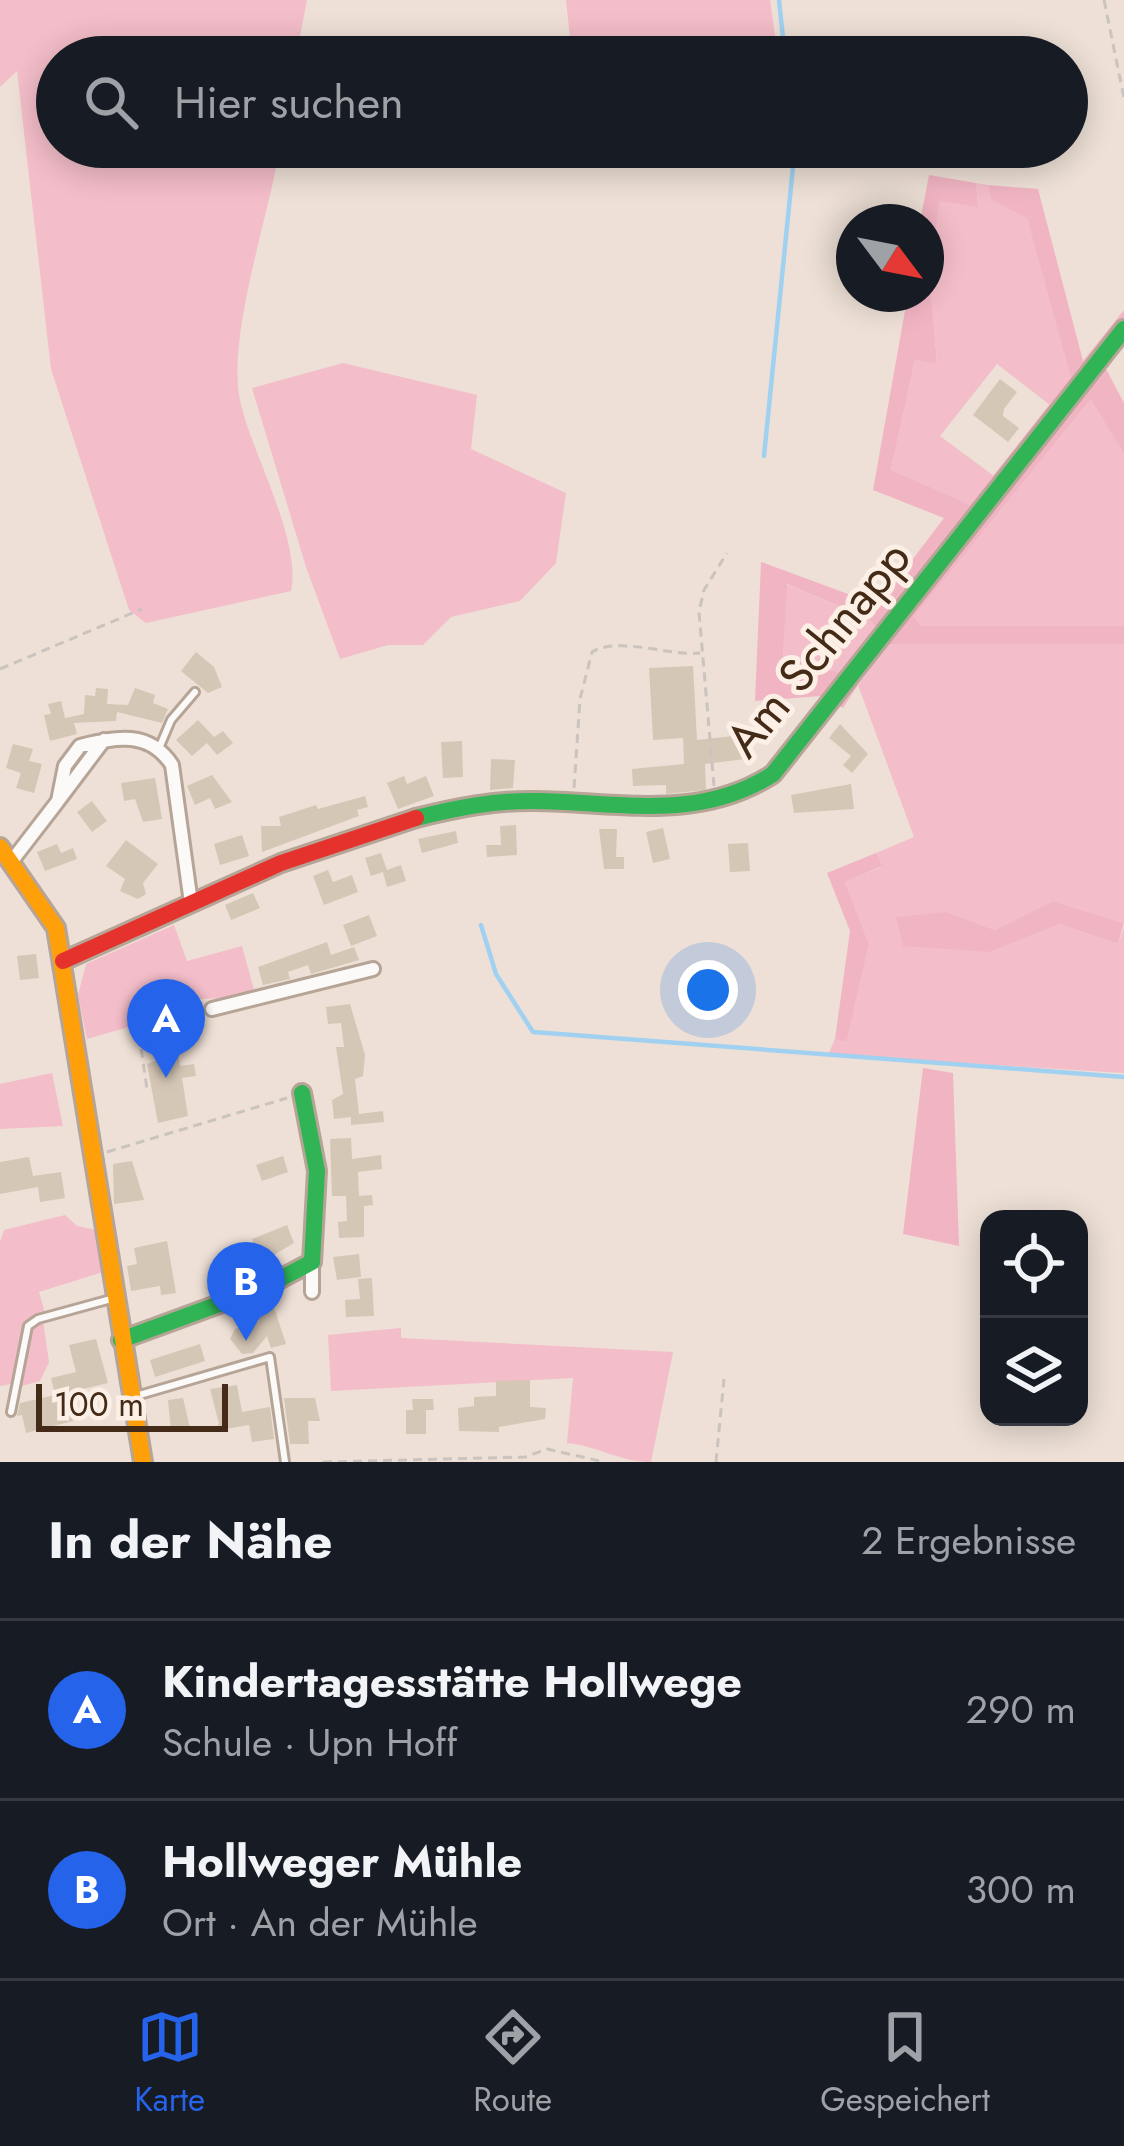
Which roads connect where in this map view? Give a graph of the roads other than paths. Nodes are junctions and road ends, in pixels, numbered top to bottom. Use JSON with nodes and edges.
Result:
{"nodes":[{"id":1,"x":1124,"y":329,"type":"edge"},
{"id":2,"x":195,"y":692,"type":"dead end"},
{"id":3,"x":104,"y":740,"type":"junction"},
{"id":4,"x":160,"y":746,"type":"junction"},
{"id":5,"x":58,"y":802,"type":"junction"},
{"id":6,"x":6,"y":855,"type":"edge"},
{"id":7,"x":191,"y":903,"type":"junction"},
{"id":8,"x":63,"y":962,"type":"junction"},
{"id":9,"x":373,"y":969,"type":"dead end"},
{"id":10,"x":212,"y":1009,"type":"dead end"},
{"id":11,"x":302,"y":1093,"type":"road end"},
{"id":12,"x":312,"y":1262,"type":"junction"},
{"id":13,"x":312,"y":1292,"type":"dead end"},
{"id":14,"x":115,"y":1298,"type":"junction"},
{"id":15,"x":121,"y":1340,"type":"junction"},
{"id":16,"x":132,"y":1397,"type":"junction"},
{"id":17,"x":11,"y":1412,"type":"dead end"},
{"id":18,"x":143,"y":1462,"type":"edge"},
{"id":19,"x":285,"y":1462,"type":"edge"}],
"edges":[{"from":1,"to":7,"type":"street","name":"Am Schnapp"},
{"from":2,"to":4,"type":"lane"},
{"from":3,"to":4,"type":"street"},
{"from":3,"to":5,"type":"street"},
{"from":3,"to":5,"type":"street"},
{"from":4,"to":7,"type":"street"},
{"from":5,"to":6,"type":"street"},
{"from":6,"to":8,"type":"street"},
{"from":7,"to":8,"type":"street","name":"Am Schnapp"},
{"from":8,"to":14,"type":"street"},
{"from":9,"to":10,"type":"street"},
{"from":11,"to":12,"type":"street"},
{"from":12,"to":13,"type":"street"},
{"from":12,"to":15,"type":"street"},
{"from":14,"to":15,"type":"street"},
{"from":14,"to":17,"type":"lane"},
{"from":15,"to":16,"type":"street"},
{"from":16,"to":18,"type":"street"},
{"from":16,"to":19,"type":"lane"}]}
